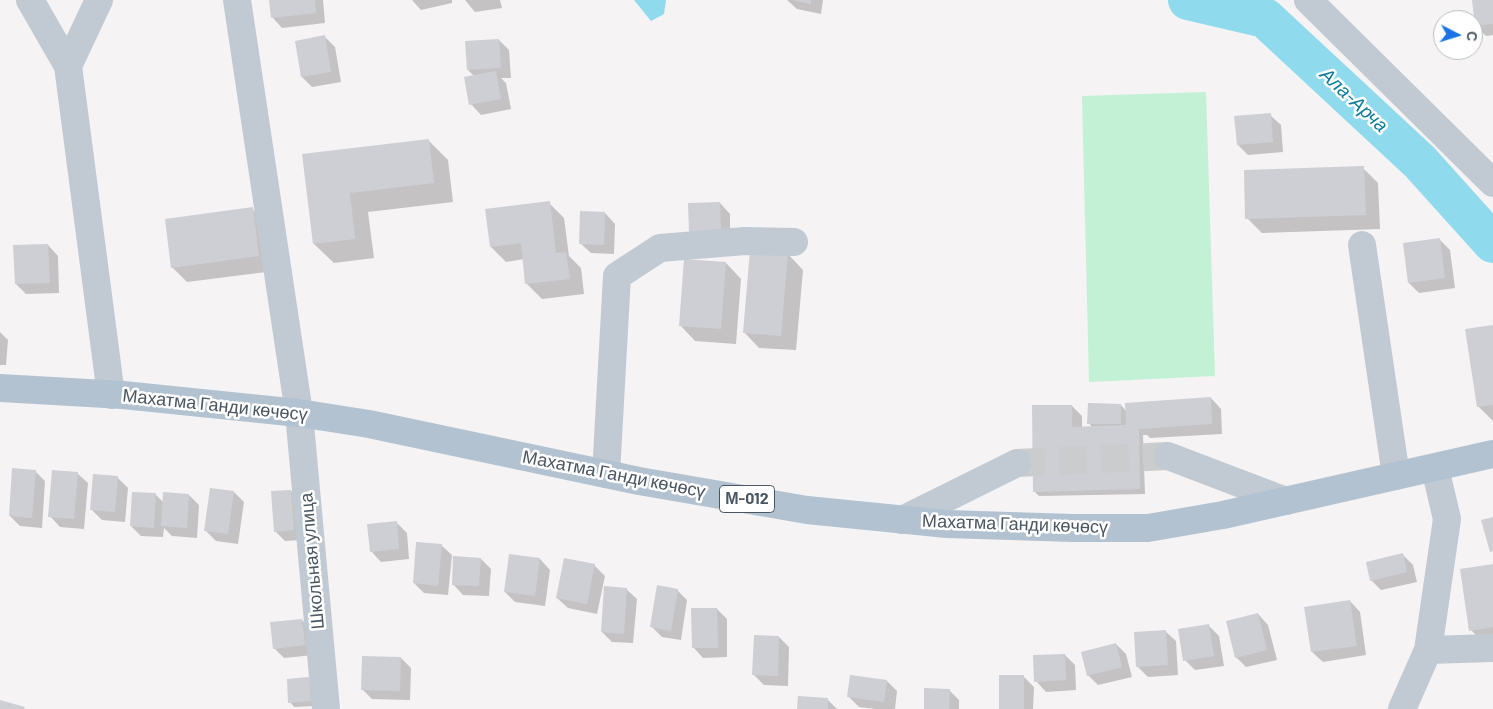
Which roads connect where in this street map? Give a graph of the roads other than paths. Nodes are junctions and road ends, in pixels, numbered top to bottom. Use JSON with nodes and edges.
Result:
{"nodes":[{"id":1,"x":30,"y":0,"type":"edge"},
{"id":2,"x":98,"y":0,"type":"edge"},
{"id":3,"x":237,"y":0,"type":"edge"},
{"id":4,"x":1308,"y":0,"type":"edge"},
{"id":5,"x":68,"y":66,"type":"junction"},
{"id":6,"x":1493,"y":183,"type":"edge"},
{"id":7,"x":794,"y":242,"type":"dead end"},
{"id":8,"x":1362,"y":245,"type":"dead end"},
{"id":9,"x":0,"y":388,"type":"edge"},
{"id":10,"x":111,"y":394,"type":"junction"},
{"id":11,"x":299,"y":413,"type":"junction"},
{"id":12,"x":1493,"y":454,"type":"edge"},
{"id":13,"x":1168,"y":456,"type":"tunnel mouth"},
{"id":14,"x":1017,"y":463,"type":"tunnel mouth"},
{"id":15,"x":1435,"y":468,"type":"junction"},
{"id":16,"x":606,"y":474,"type":"junction"},
{"id":17,"x":1396,"y":476,"type":"junction"},
{"id":18,"x":1286,"y":501,"type":"junction"},
{"id":19,"x":902,"y":520,"type":"junction"},
{"id":20,"x":1493,"y":648,"type":"edge"},
{"id":21,"x":1428,"y":650,"type":"junction"},
{"id":22,"x":326,"y":709,"type":"edge"},
{"id":23,"x":1402,"y":709,"type":"edge"}],
"edges":[{"from":1,"to":5,"type":"street"},
{"from":2,"to":5,"type":"street"},
{"from":3,"to":11,"type":"street","name":"Школьная улица"},
{"from":4,"to":6,"type":"street"},
{"from":5,"to":10,"type":"street"},
{"from":7,"to":16,"type":"street"},
{"from":8,"to":17,"type":"street"},
{"from":9,"to":10,"type":"main road","name":"Махатма Ганди көчөсү","number":"М-012"},
{"from":10,"to":11,"type":"main road","name":"Махатма Ганди көчөсү","number":"М-012"},
{"from":11,"to":16,"type":"main road","name":"Махатма Ганди көчөсү","number":"М-012"},
{"from":11,"to":22,"type":"street","name":"Школьная улица"},
{"from":12,"to":15,"type":"main road","name":"Махатма Ганди көчөсү","number":"М-012"},
{"from":13,"to":18,"type":"street"},
{"from":14,"to":19,"type":"street"},
{"from":15,"to":17,"type":"main road","name":"Махатма Ганди көчөсү","number":"М-012"},
{"from":15,"to":21,"type":"street"},
{"from":16,"to":19,"type":"main road","name":"Махатма Ганди көчөсү","number":"М-012"},
{"from":17,"to":18,"type":"main road","name":"Махатма Ганди көчөсү","number":"М-012"},
{"from":18,"to":19,"type":"main road","name":"Махатма Ганди көчөсү","number":"М-012"},
{"from":20,"to":21,"type":"street"},
{"from":21,"to":23,"type":"street"}]}
